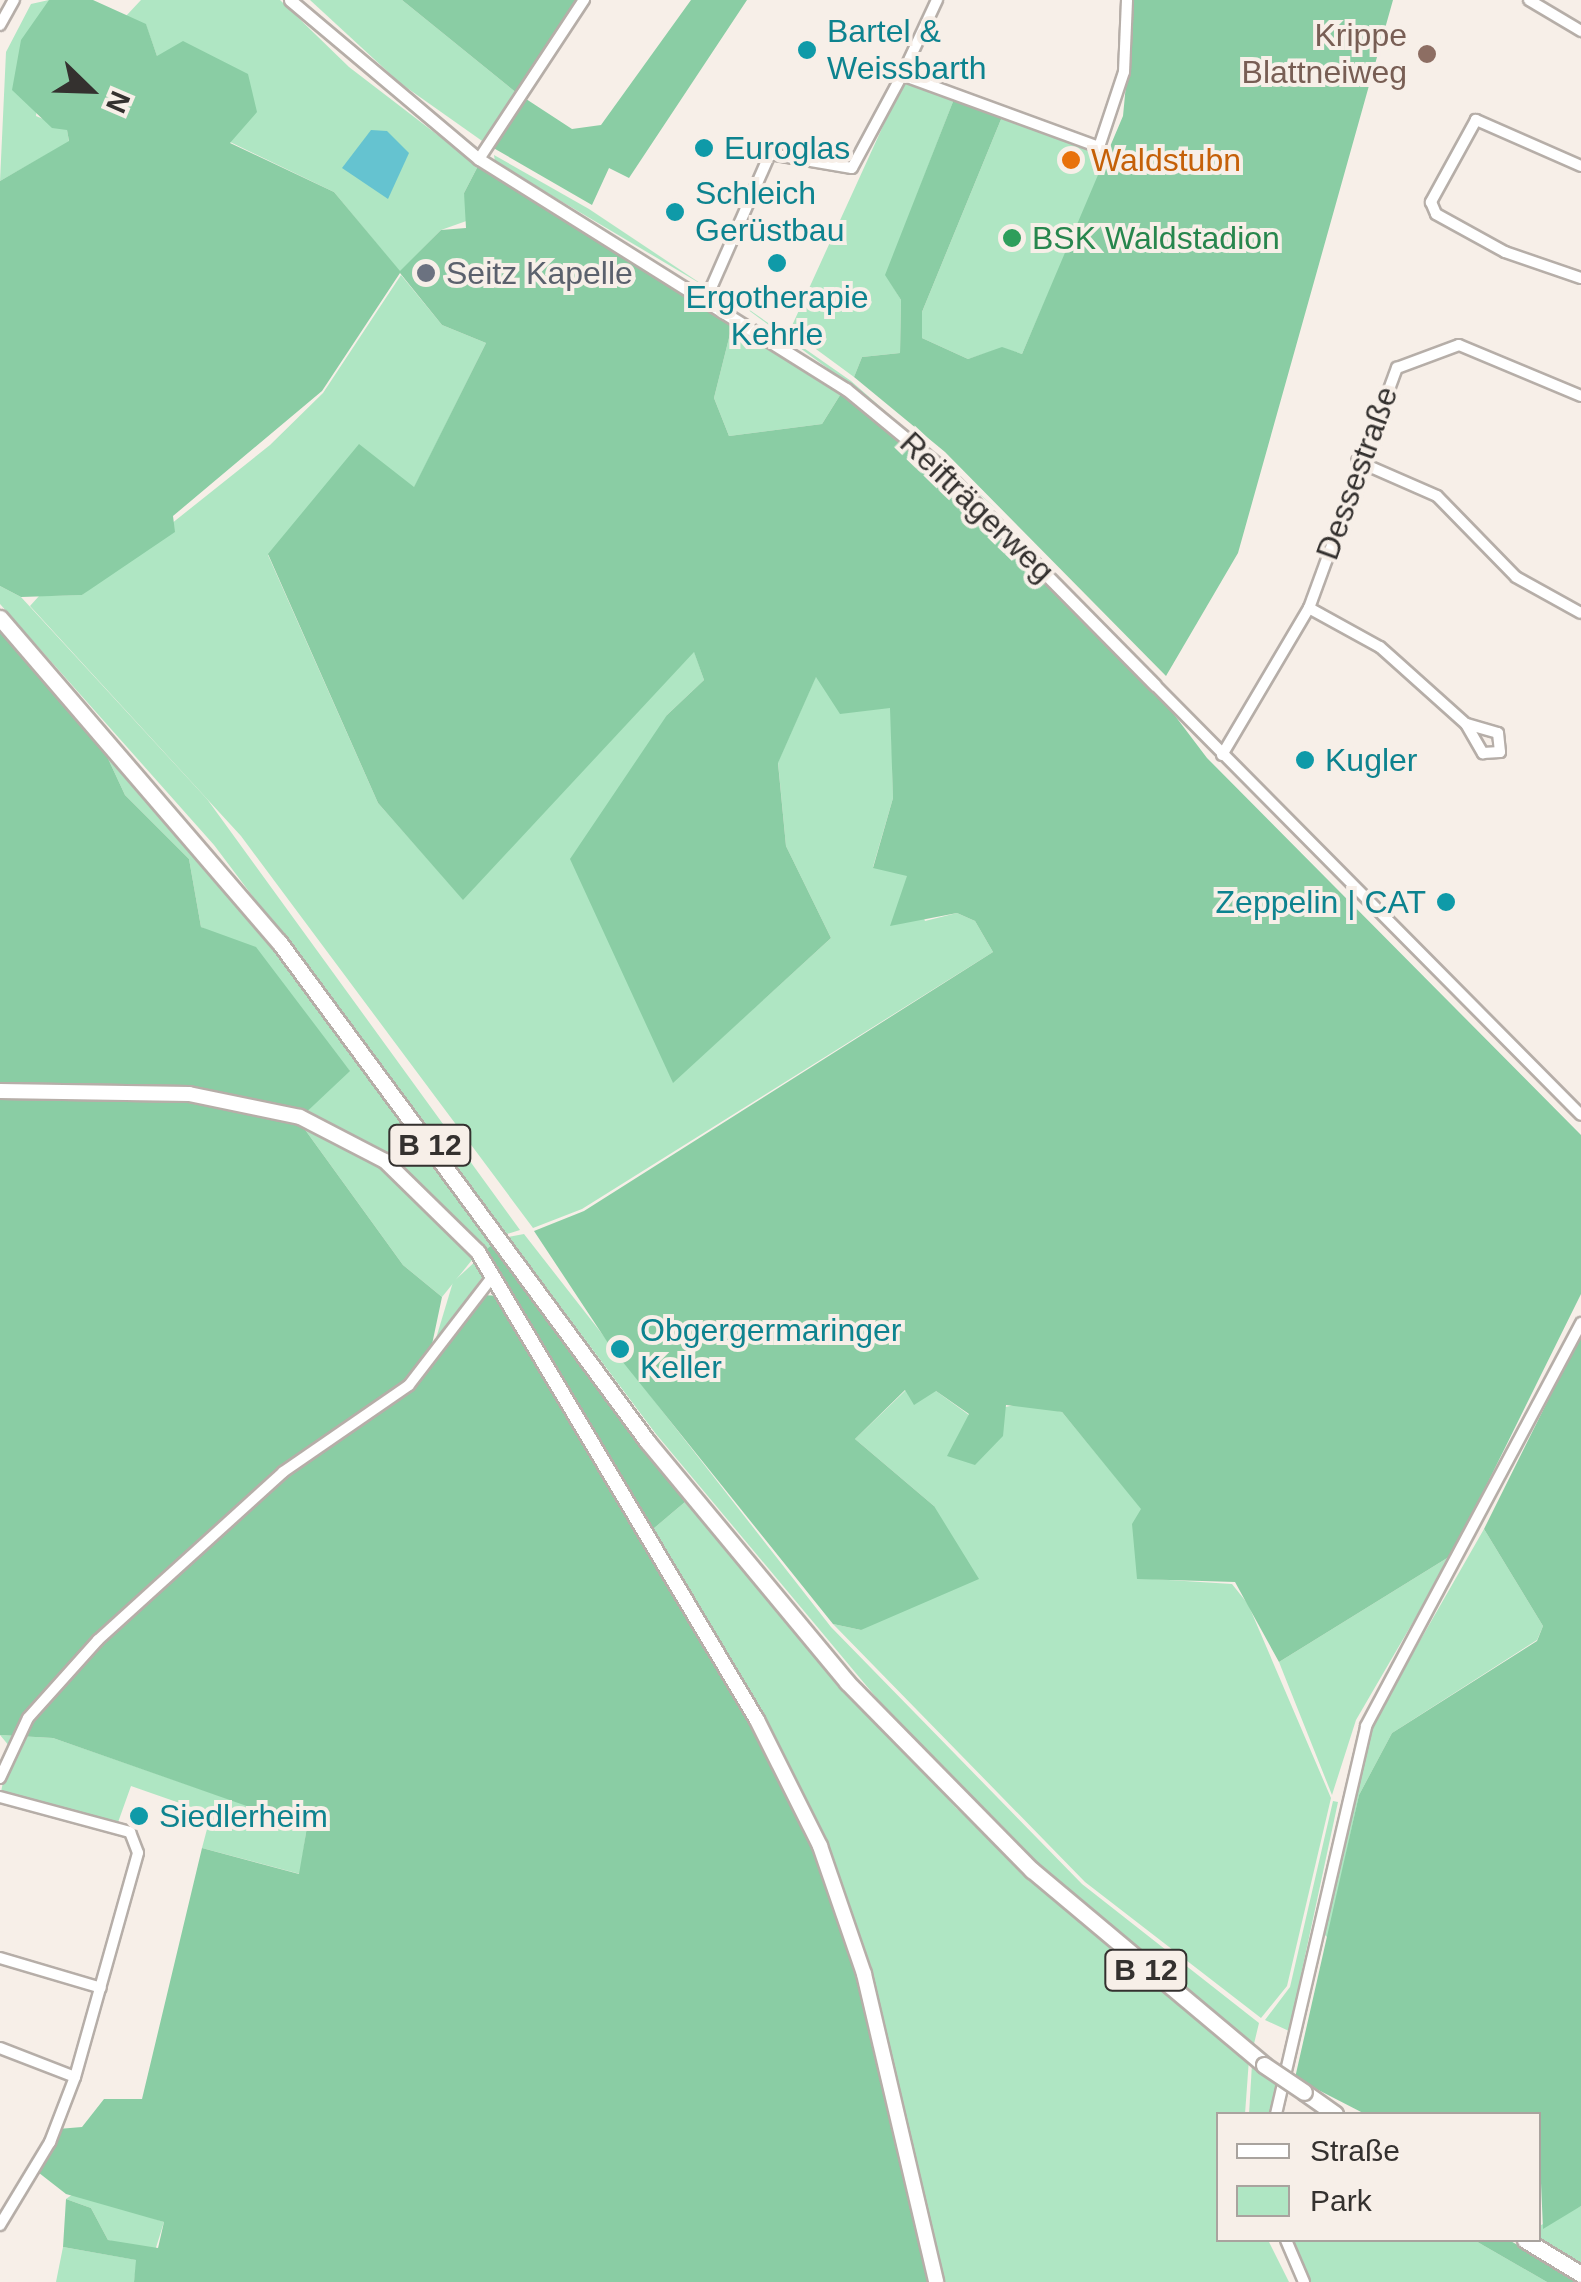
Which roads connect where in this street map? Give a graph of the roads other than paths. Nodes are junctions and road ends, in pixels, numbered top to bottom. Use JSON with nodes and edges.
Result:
{"nodes":[{"id":1,"x":14,"y":0,"type":"edge"},
{"id":2,"x":290,"y":0,"type":"edge"},
{"id":3,"x":584,"y":0,"type":"edge"},
{"id":4,"x":937,"y":0,"type":"edge"},
{"id":5,"x":1127,"y":0,"type":"edge"},
{"id":6,"x":1529,"y":0,"type":"edge"},
{"id":7,"x":0,"y":25,"type":"edge"},
{"id":8,"x":1581,"y":31,"type":"edge"},
{"id":9,"x":902,"y":75,"type":"junction"},
{"id":10,"x":479,"y":159,"type":"junction"},
{"id":11,"x":1581,"y":166,"type":"edge"},
{"id":12,"x":1581,"y":278,"type":"edge"},
{"id":13,"x":708,"y":295,"type":"junction"},
{"id":14,"x":1581,"y":396,"type":"edge"},
{"id":15,"x":1357,"y":460,"type":"junction"},
{"id":16,"x":1309,"y":608,"type":"junction"},
{"id":17,"x":1581,"y":613,"type":"edge"},
{"id":18,"x":0,"y":618,"type":"edge"},
{"id":19,"x":1156,"y":685,"type":"joint"},
{"id":20,"x":1466,"y":724,"type":"dead end"},
{"id":21,"x":1222,"y":755,"type":"junction"},
{"id":22,"x":0,"y":1090,"type":"edge"},
{"id":23,"x":1581,"y":1115,"type":"edge"},
{"id":24,"x":493,"y":1276,"type":"junction"},
{"id":25,"x":1581,"y":1324,"type":"edge"},
{"id":26,"x":0,"y":1778,"type":"edge"},
{"id":27,"x":0,"y":1798,"type":"edge"},
{"id":28,"x":0,"y":1958,"type":"edge"},
{"id":29,"x":101,"y":1988,"type":"junction"},
{"id":30,"x":0,"y":2048,"type":"edge"},
{"id":31,"x":75,"y":2078,"type":"junction"},
{"id":32,"x":1276,"y":2112,"type":"edge"},
{"id":33,"x":1332,"y":2112,"type":"edge"},
{"id":34,"x":0,"y":2225,"type":"edge"},
{"id":35,"x":1287,"y":2242,"type":"edge"},
{"id":36,"x":1527,"y":2242,"type":"edge"},
{"id":37,"x":1581,"y":2274,"type":"edge"},
{"id":38,"x":936,"y":2282,"type":"edge"},
{"id":39,"x":1304,"y":2282,"type":"edge"}],
"edges":[{"from":1,"to":7,"type":"street"},
{"from":2,"to":10,"type":"street","name":"Reifträgerweg"},
{"from":3,"to":10,"type":"street"},
{"from":4,"to":9,"type":"street"},
{"from":5,"to":9,"type":"street"},
{"from":6,"to":8,"type":"street"},
{"from":9,"to":13,"type":"street"},
{"from":10,"to":13,"type":"street","name":"Reifträgerweg"},
{"from":11,"to":12,"type":"street"},
{"from":13,"to":19,"type":"street","name":"Reifträgerweg"},
{"from":14,"to":15,"type":"street","name":"Dessestraße"},
{"from":15,"to":16,"type":"street","name":"Dessestraße"},
{"from":15,"to":17,"type":"street"},
{"from":16,"to":20,"type":"street"},
{"from":16,"to":21,"type":"street","name":"Dessestraße"},
{"from":18,"to":33,"type":"highway","number":"B 12","bridge":true},
{"from":19,"to":21,"type":"street","name":"Reifträgerweg"},
{"from":21,"to":23,"type":"street","name":"Reifträgerweg"},
{"from":22,"to":24,"type":"main road"},
{"from":24,"to":26,"type":"street"},
{"from":24,"to":38,"type":"main road"},
{"from":25,"to":32,"type":"street"},
{"from":27,"to":29,"type":"street"},
{"from":28,"to":29,"type":"street"},
{"from":29,"to":31,"type":"street"},
{"from":30,"to":31,"type":"street"},
{"from":31,"to":34,"type":"street"},
{"from":35,"to":39,"type":"street"},
{"from":36,"to":37,"type":"highway"}]}
